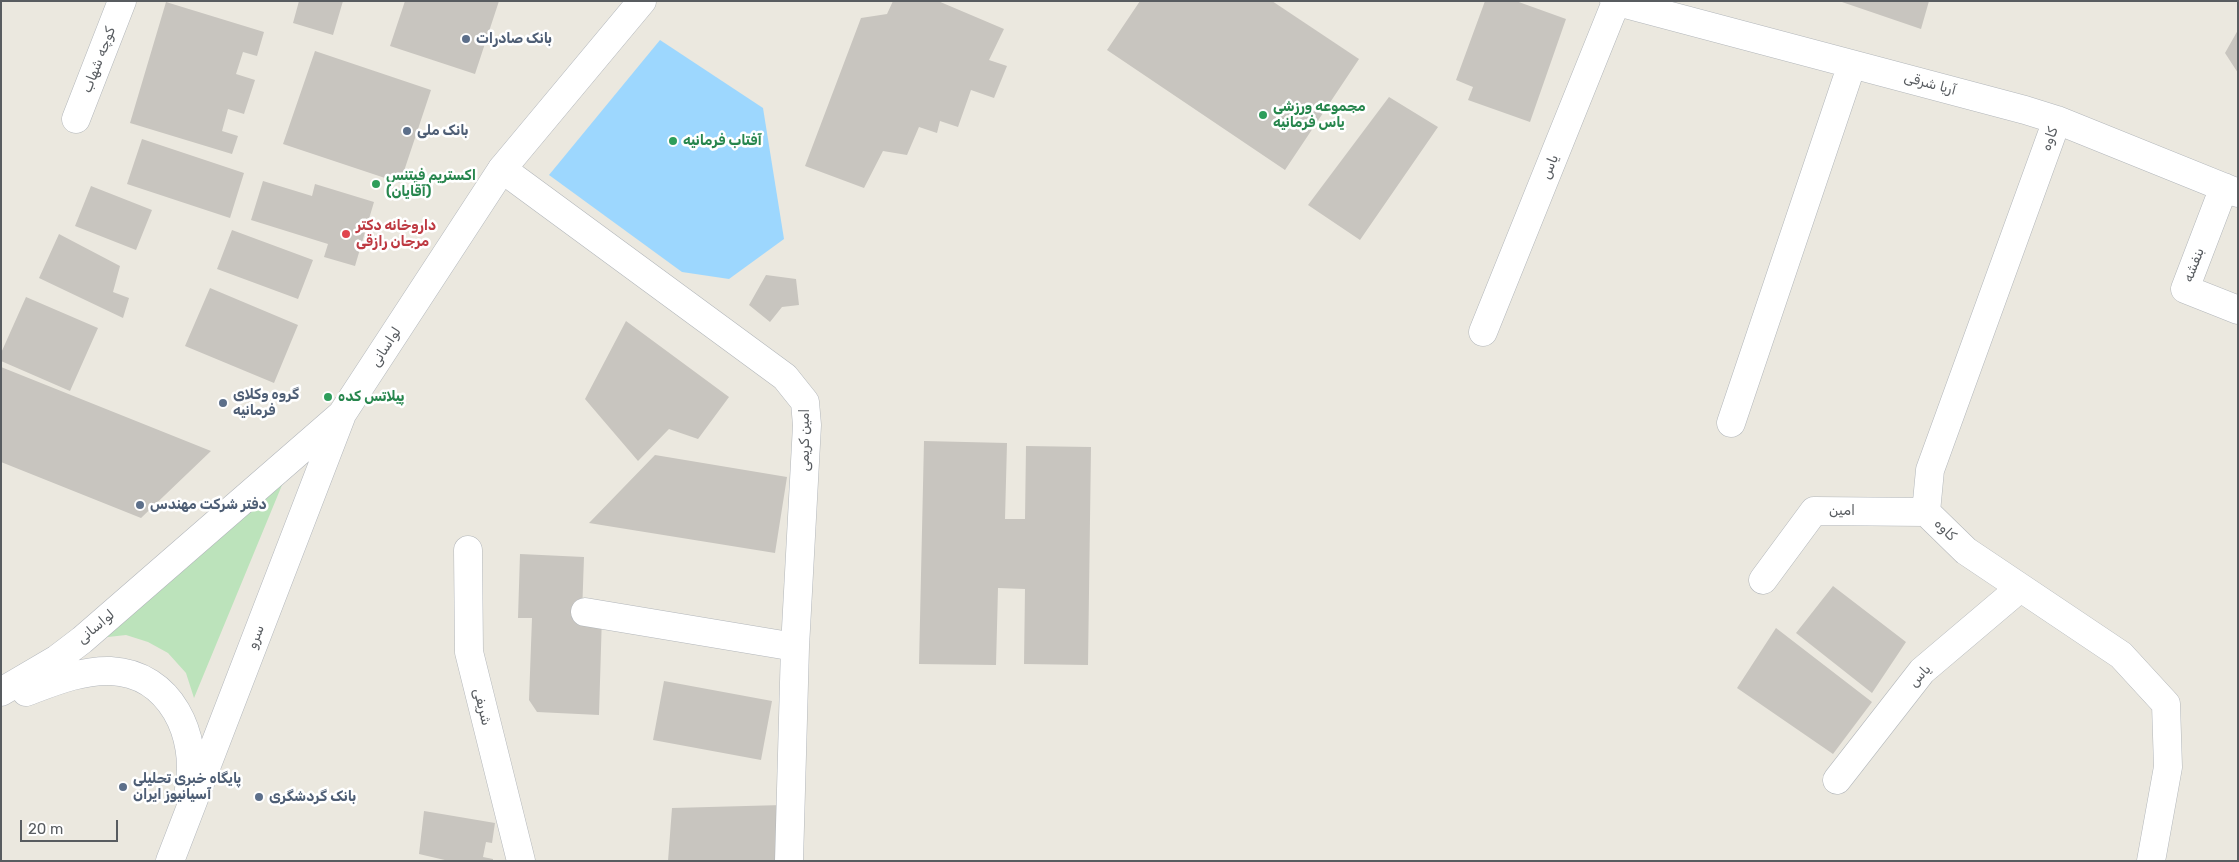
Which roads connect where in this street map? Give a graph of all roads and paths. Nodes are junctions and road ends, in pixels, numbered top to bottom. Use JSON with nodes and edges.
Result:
{"nodes":[{"id":1,"x":122,"y":1,"type":"edge"},
{"id":2,"x":642,"y":1,"type":"edge"},
{"id":3,"x":1615,"y":2,"type":"edge"},
{"id":4,"x":1852,"y":64,"type":"junction"},
{"id":5,"x":76,"y":119,"type":"dead end"},
{"id":6,"x":2057,"y":120,"type":"junction"},
{"id":7,"x":502,"y":170,"type":"junction"},
{"id":8,"x":2231,"y":190,"type":"edge"},
{"id":9,"x":2238,"y":310,"type":"edge"},
{"id":10,"x":1483,"y":332,"type":"dead end"},
{"id":11,"x":342,"y":414,"type":"junction"},
{"id":12,"x":1732,"y":424,"type":"dead end"},
{"id":13,"x":1926,"y":512,"type":"junction"},
{"id":14,"x":468,"y":550,"type":"dead end"},
{"id":15,"x":1763,"y":580,"type":"dead end"},
{"id":16,"x":2020,"y":588,"type":"junction"},
{"id":17,"x":585,"y":612,"type":"dead end"},
{"id":18,"x":795,"y":647,"type":"junction"},
{"id":19,"x":1,"y":692,"type":"edge"},
{"id":20,"x":1,"y":703,"type":"edge"},
{"id":21,"x":1836,"y":780,"type":"dead end"},
{"id":22,"x":173,"y":851,"type":"edge"},
{"id":23,"x":521,"y":861,"type":"edge"},
{"id":24,"x":789,"y":861,"type":"edge"},
{"id":25,"x":2151,"y":861,"type":"edge"}],
"edges":[{"from":1,"to":5,"type":"street","name":"کوچه شهاب"},
{"from":2,"to":7,"type":"street","name":"لواسانی"},
{"from":3,"to":4,"type":"street","name":"آریا شرقی"},
{"from":3,"to":10,"type":"street","name":"یاس"},
{"from":4,"to":6,"type":"street","name":"آریا شرقی"},
{"from":4,"to":12,"type":"street"},
{"from":6,"to":8,"type":"street","name":"آریا شرقی"},
{"from":6,"to":13,"type":"street","name":"کاوه"},
{"from":7,"to":11,"type":"street","name":"لواسانی"},
{"from":7,"to":18,"type":"street","name":"امین کریمی"},
{"from":8,"to":9,"type":"street","name":"بنفشه"},
{"from":11,"to":19,"type":"street","name":"لواسانی"},
{"from":11,"to":22,"type":"street","name":"سرو"},
{"from":13,"to":15,"type":"street","name":"امین"},
{"from":13,"to":16,"type":"street","name":"کاوه"},
{"from":14,"to":23,"type":"street","name":"شریفی"},
{"from":16,"to":21,"type":"street","name":"یاس"},
{"from":16,"to":25,"type":"street","name":"کاوه"},
{"from":17,"to":18,"type":"street"},
{"from":18,"to":24,"type":"street","name":"امین کریمی"},
{"from":20,"to":22,"type":"street"}]}
